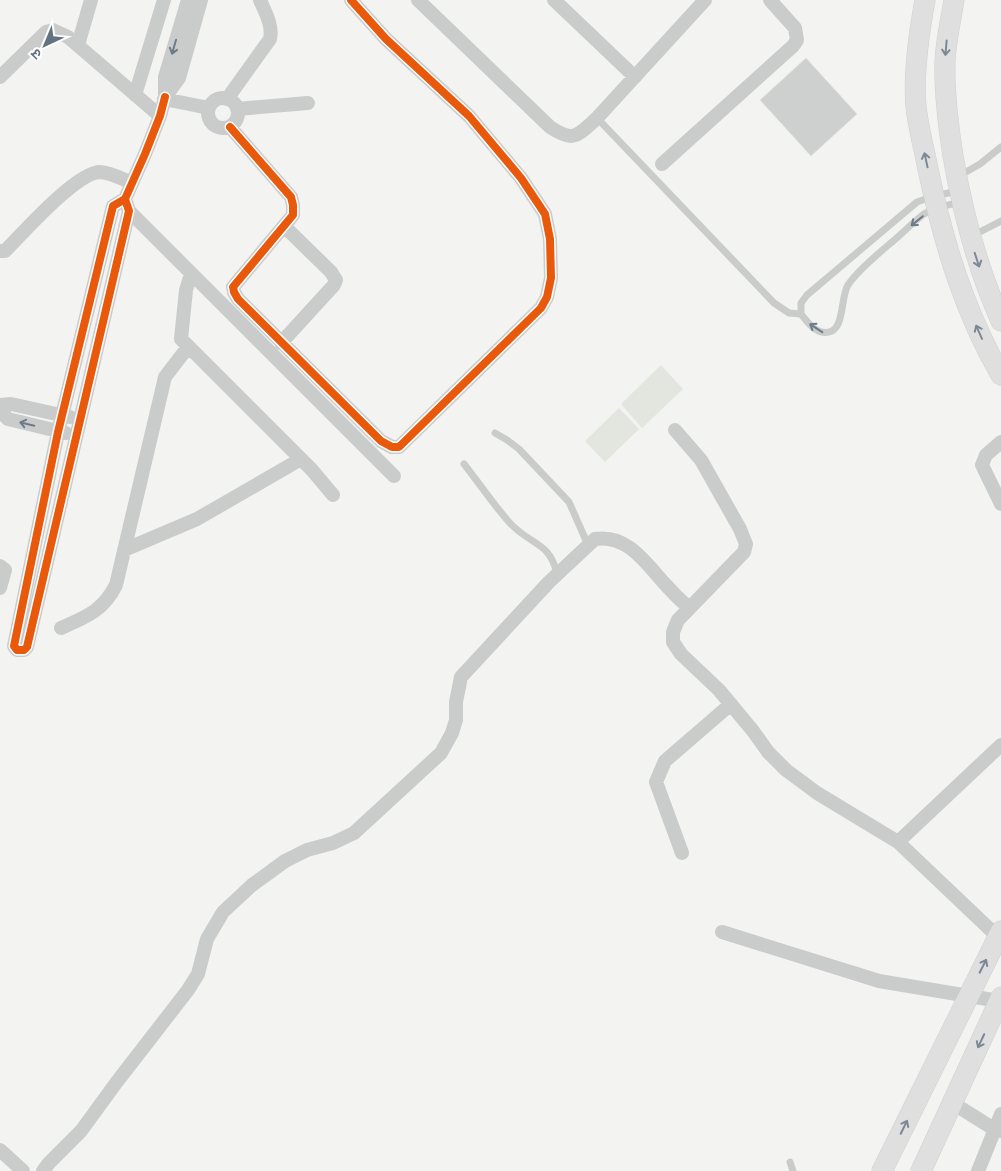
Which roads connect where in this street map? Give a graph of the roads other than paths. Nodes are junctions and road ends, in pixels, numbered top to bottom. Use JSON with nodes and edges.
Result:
{"nodes":[{"id":1,"x":91,"y":0,"type":"edge"},
{"id":2,"x":164,"y":0,"type":"edge"},
{"id":3,"x":188,"y":0,"type":"edge"},
{"id":4,"x":201,"y":0,"type":"edge"},
{"id":5,"x":260,"y":0,"type":"edge"},
{"id":6,"x":351,"y":0,"type":"edge"},
{"id":7,"x":418,"y":0,"type":"edge"},
{"id":8,"x":554,"y":0,"type":"edge"},
{"id":9,"x":770,"y":0,"type":"edge"},
{"id":10,"x":925,"y":0,"type":"edge"},
{"id":11,"x":954,"y":0,"type":"edge"},
{"id":12,"x":698,"y":3,"type":"edge"},
{"id":13,"x":78,"y":45,"type":"junction"},
{"id":14,"x":0,"y":77,"type":"edge"},
{"id":15,"x":635,"y":77,"type":"junction"},
{"id":16,"x":135,"y":95,"type":"junction"},
{"id":17,"x":165,"y":98,"type":"junction"},
{"id":18,"x":308,"y":103,"type":"dead end"},
{"id":19,"x":232,"y":104,"type":"junction"},
{"id":20,"x":209,"y":108,"type":"junction"},
{"id":21,"x":160,"y":116,"type":"junction"},
{"id":22,"x":597,"y":118,"type":"junction"},
{"id":23,"x":230,"y":127,"type":"junction"},
{"id":24,"x":1001,"y":147,"type":"edge"},
{"id":25,"x":662,"y":164,"type":"dead end"},
{"id":26,"x":132,"y":183,"type":"junction"},
{"id":27,"x":959,"y":190,"type":"junction"},
{"id":28,"x":935,"y":202,"type":"junction"},
{"id":29,"x":127,"y":205,"type":"junction"},
{"id":30,"x":1001,"y":222,"type":"edge"},
{"id":31,"x":284,"y":226,"type":"junction"},
{"id":32,"x":970,"y":237,"type":"junction"},
{"id":33,"x":1,"y":253,"type":"edge"},
{"id":34,"x":191,"y":274,"type":"junction"},
{"id":35,"x":801,"y":314,"type":"junction"},
{"id":36,"x":1001,"y":321,"type":"edge"},
{"id":37,"x":281,"y":342,"type":"junction"},
{"id":38,"x":188,"y":347,"type":"junction"},
{"id":39,"x":1001,"y":376,"type":"edge"},
{"id":40,"x":0,"y":405,"type":"edge"},
{"id":41,"x":0,"y":411,"type":"edge"},
{"id":42,"x":62,"y":416,"type":"junction"},
{"id":43,"x":80,"y":419,"type":"junction"},
{"id":44,"x":674,"y":430,"type":"dead end"},
{"id":45,"x":58,"y":432,"type":"junction"},
{"id":46,"x":495,"y":434,"type":"dead end"},
{"id":47,"x":77,"y":436,"type":"junction"},
{"id":48,"x":1001,"y":442,"type":"edge"},
{"id":49,"x":301,"y":459,"type":"junction"},
{"id":50,"x":464,"y":464,"type":"dead end"},
{"id":51,"x":394,"y":476,"type":"dead end"},
{"id":52,"x":333,"y":495,"type":"dead end"},
{"id":53,"x":1001,"y":504,"type":"edge"},
{"id":54,"x":588,"y":545,"type":"junction"},
{"id":55,"x":124,"y":550,"type":"junction"},
{"id":56,"x":0,"y":566,"type":"edge"},
{"id":57,"x":558,"y":575,"type":"junction"},
{"id":58,"x":0,"y":588,"type":"edge"},
{"id":59,"x":689,"y":608,"type":"junction"},
{"id":60,"x":61,"y":628,"type":"dead end"},
{"id":61,"x":731,"y":704,"type":"junction"},
{"id":62,"x":1001,"y":745,"type":"edge"},
{"id":63,"x":898,"y":842,"type":"junction"},
{"id":64,"x":682,"y":852,"type":"dead end"},
{"id":65,"x":722,"y":932,"type":"dead end"},
{"id":66,"x":999,"y":934,"type":"edge"},
{"id":67,"x":968,"y":996,"type":"junction"},
{"id":68,"x":1000,"y":999,"type":"edge"},
{"id":69,"x":951,"y":1102,"type":"junction"},
{"id":70,"x":1001,"y":1114,"type":"edge"},
{"id":71,"x":997,"y":1130,"type":"edge"},
{"id":72,"x":0,"y":1150,"type":"edge"},
{"id":73,"x":790,"y":1162,"type":"dead end"},
{"id":74,"x":23,"y":1171,"type":"edge"},
{"id":75,"x":43,"y":1171,"type":"edge"},
{"id":76,"x":793,"y":1171,"type":"edge"},
{"id":77,"x":882,"y":1171,"type":"edge"},
{"id":78,"x":921,"y":1171,"type":"edge"},
{"id":79,"x":978,"y":1171,"type":"edge"}],
"edges":[{"from":1,"to":13,"type":"street"},
{"from":2,"to":16,"type":"street"},
{"from":3,"to":17,"type":"street","one_way":true},
{"from":4,"to":17,"type":"street"},
{"from":5,"to":19,"type":"street"},
{"from":6,"to":37,"type":"street"},
{"from":7,"to":22,"type":"street"},
{"from":8,"to":15,"type":"street"},
{"from":9,"to":25,"type":"street"},
{"from":28,"to":10,"type":"street","one_way":true},
{"from":11,"to":27,"type":"street","one_way":true},
{"from":12,"to":15,"type":"street"},
{"from":13,"to":14,"type":"street"},
{"from":13,"to":16,"type":"street"},
{"from":15,"to":22,"type":"street"},
{"from":16,"to":21,"type":"street"},
{"from":17,"to":20,"type":"street"},
{"from":17,"to":21,"type":"street"},
{"from":18,"to":19,"type":"street"},
{"from":19,"to":20,"type":"street"},
{"from":19,"to":23,"type":"street"},
{"from":20,"to":23,"type":"street"},
{"from":21,"to":26,"type":"street"},
{"from":22,"to":35,"type":"lane"},
{"from":23,"to":31,"type":"street"},
{"from":24,"to":27,"type":"lane"},
{"from":26,"to":29,"type":"street"},
{"from":26,"to":33,"type":"street"},
{"from":27,"to":28,"type":"lane"},
{"from":27,"to":28,"type":"lane"},
{"from":27,"to":32,"type":"street"},
{"from":28,"to":35,"type":"lane"},
{"from":28,"to":35,"type":"lane","one_way":true},
{"from":39,"to":28,"type":"street","one_way":true},
{"from":29,"to":34,"type":"street"},
{"from":29,"to":42,"type":"street"},
{"from":29,"to":43,"type":"street"},
{"from":30,"to":32,"type":"lane"},
{"from":31,"to":37,"type":"street"},
{"from":31,"to":37,"type":"street"},
{"from":32,"to":36,"type":"street","one_way":true},
{"from":34,"to":38,"type":"street"},
{"from":34,"to":51,"type":"street"},
{"from":38,"to":49,"type":"street"},
{"from":38,"to":55,"type":"street"},
{"from":40,"to":42,"type":"street"},
{"from":45,"to":41,"type":"street","one_way":true},
{"from":42,"to":43,"type":"street"},
{"from":42,"to":45,"type":"street"},
{"from":43,"to":47,"type":"street"},
{"from":44,"to":59,"type":"street"},
{"from":45,"to":47,"type":"street"},
{"from":45,"to":47,"type":"street"},
{"from":46,"to":54,"type":"lane"},
{"from":48,"to":53,"type":"street"},
{"from":49,"to":52,"type":"street"},
{"from":49,"to":55,"type":"street"},
{"from":50,"to":57,"type":"lane"},
{"from":54,"to":57,"type":"street"},
{"from":54,"to":59,"type":"street"},
{"from":55,"to":60,"type":"street"},
{"from":56,"to":58,"type":"street"},
{"from":57,"to":75,"type":"street"},
{"from":59,"to":61,"type":"street"},
{"from":61,"to":63,"type":"street"},
{"from":61,"to":64,"type":"street"},
{"from":62,"to":63,"type":"street"},
{"from":63,"to":66,"type":"street"},
{"from":65,"to":67,"type":"street"},
{"from":67,"to":66,"type":"street","one_way":true},
{"from":67,"to":68,"type":"street"},
{"from":77,"to":67,"type":"street","one_way":true},
{"from":68,"to":69,"type":"street","one_way":true},
{"from":69,"to":71,"type":"street"},
{"from":69,"to":78,"type":"street"},
{"from":70,"to":71,"type":"street"},
{"from":71,"to":79,"type":"street"},
{"from":72,"to":74,"type":"street"},
{"from":73,"to":76,"type":"lane"}]}
